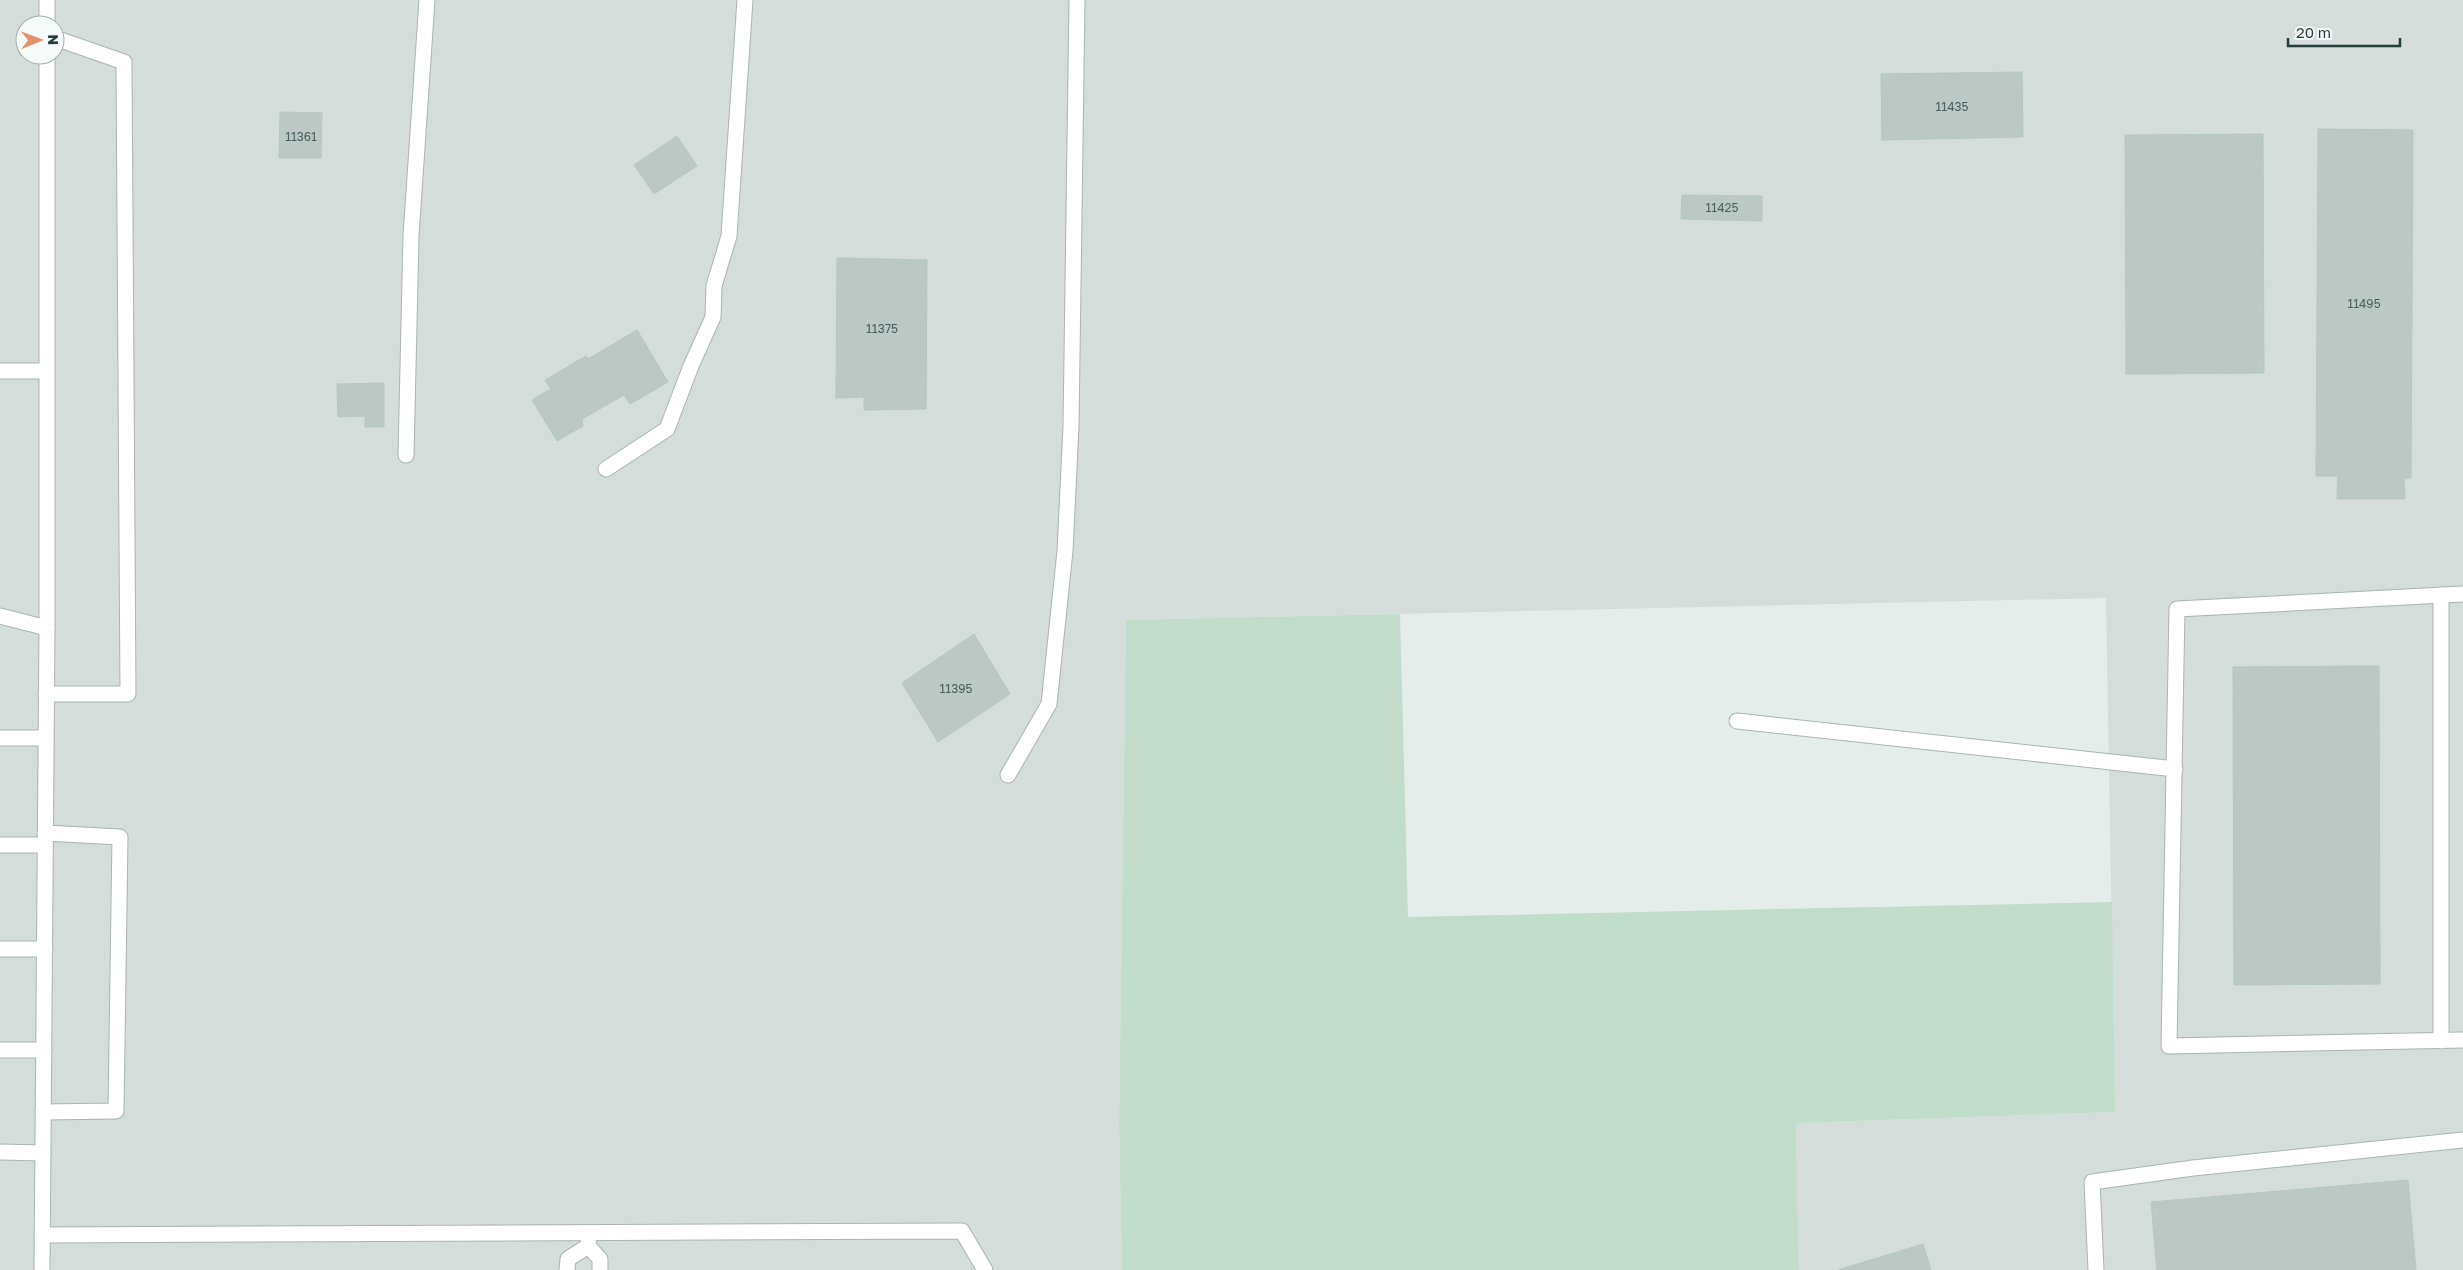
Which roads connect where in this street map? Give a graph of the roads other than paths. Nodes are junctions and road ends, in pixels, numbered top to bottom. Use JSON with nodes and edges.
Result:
{"nodes":[{"id":1,"x":47,"y":0,"type":"edge"},
{"id":2,"x":427,"y":0,"type":"edge"},
{"id":3,"x":745,"y":0,"type":"edge"},
{"id":4,"x":1077,"y":0,"type":"edge"},
{"id":5,"x":47,"y":15,"type":"edge"},
{"id":6,"x":65,"y":41,"type":"edge"},
{"id":7,"x":47,"y":65,"type":"edge"},
{"id":8,"x":0,"y":371,"type":"edge"},
{"id":9,"x":46,"y":371,"type":"junction"},
{"id":10,"x":406,"y":455,"type":"dead end"},
{"id":11,"x":606,"y":469,"type":"dead end"},
{"id":12,"x":2463,"y":594,"type":"edge"},
{"id":13,"x":2442,"y":595,"type":"junction"},
{"id":14,"x":0,"y":616,"type":"edge"},
{"id":15,"x":46,"y":628,"type":"junction"},
{"id":16,"x":46,"y":694,"type":"junction"},
{"id":17,"x":1737,"y":721,"type":"dead end"},
{"id":18,"x":0,"y":738,"type":"edge"},
{"id":19,"x":46,"y":738,"type":"junction"},
{"id":20,"x":2175,"y":769,"type":"junction"},
{"id":21,"x":1008,"y":775,"type":"dead end"},
{"id":22,"x":45,"y":839,"type":"junction"},
{"id":23,"x":0,"y":845,"type":"edge"},
{"id":24,"x":0,"y":949,"type":"edge"},
{"id":25,"x":45,"y":949,"type":"junction"},
{"id":26,"x":2463,"y":1040,"type":"edge"},
{"id":27,"x":2441,"y":1041,"type":"junction"},
{"id":28,"x":0,"y":1050,"type":"edge"},
{"id":29,"x":44,"y":1050,"type":"junction"},
{"id":30,"x":43,"y":1112,"type":"junction"},
{"id":31,"x":2463,"y":1140,"type":"edge"},
{"id":32,"x":0,"y":1152,"type":"edge"},
{"id":33,"x":43,"y":1153,"type":"junction"},
{"id":34,"x":42,"y":1235,"type":"junction"},
{"id":35,"x":588,"y":1240,"type":"junction"},
{"id":36,"x":42,"y":1270,"type":"edge"},
{"id":37,"x":567,"y":1270,"type":"edge"},
{"id":38,"x":600,"y":1270,"type":"edge"},
{"id":39,"x":985,"y":1270,"type":"edge"},
{"id":40,"x":2096,"y":1270,"type":"edge"}],
"edges":[{"from":1,"to":5,"type":"lane"},
{"from":2,"to":10,"type":"lane"},
{"from":3,"to":11,"type":"lane"},
{"from":4,"to":21,"type":"lane"},
{"from":6,"to":16,"type":"lane"},
{"from":7,"to":9,"type":"lane"},
{"from":8,"to":9,"type":"lane"},
{"from":9,"to":15,"type":"lane"},
{"from":12,"to":13,"type":"lane"},
{"from":13,"to":20,"type":"lane"},
{"from":13,"to":27,"type":"lane"},
{"from":14,"to":15,"type":"lane"},
{"from":15,"to":16,"type":"lane"},
{"from":16,"to":19,"type":"lane"},
{"from":17,"to":20,"type":"lane"},
{"from":18,"to":19,"type":"lane"},
{"from":19,"to":22,"type":"lane"},
{"from":20,"to":27,"type":"lane"},
{"from":22,"to":23,"type":"lane"},
{"from":22,"to":25,"type":"lane"},
{"from":22,"to":30,"type":"lane"},
{"from":24,"to":25,"type":"lane"},
{"from":25,"to":29,"type":"lane"},
{"from":26,"to":27,"type":"lane"},
{"from":28,"to":29,"type":"lane"},
{"from":29,"to":30,"type":"lane"},
{"from":30,"to":33,"type":"lane"},
{"from":31,"to":40,"type":"lane"},
{"from":32,"to":33,"type":"lane"},
{"from":33,"to":34,"type":"lane"},
{"from":34,"to":35,"type":"lane"},
{"from":34,"to":36,"type":"lane"},
{"from":35,"to":37,"type":"lane"},
{"from":35,"to":38,"type":"lane"},
{"from":35,"to":39,"type":"lane"}]}
